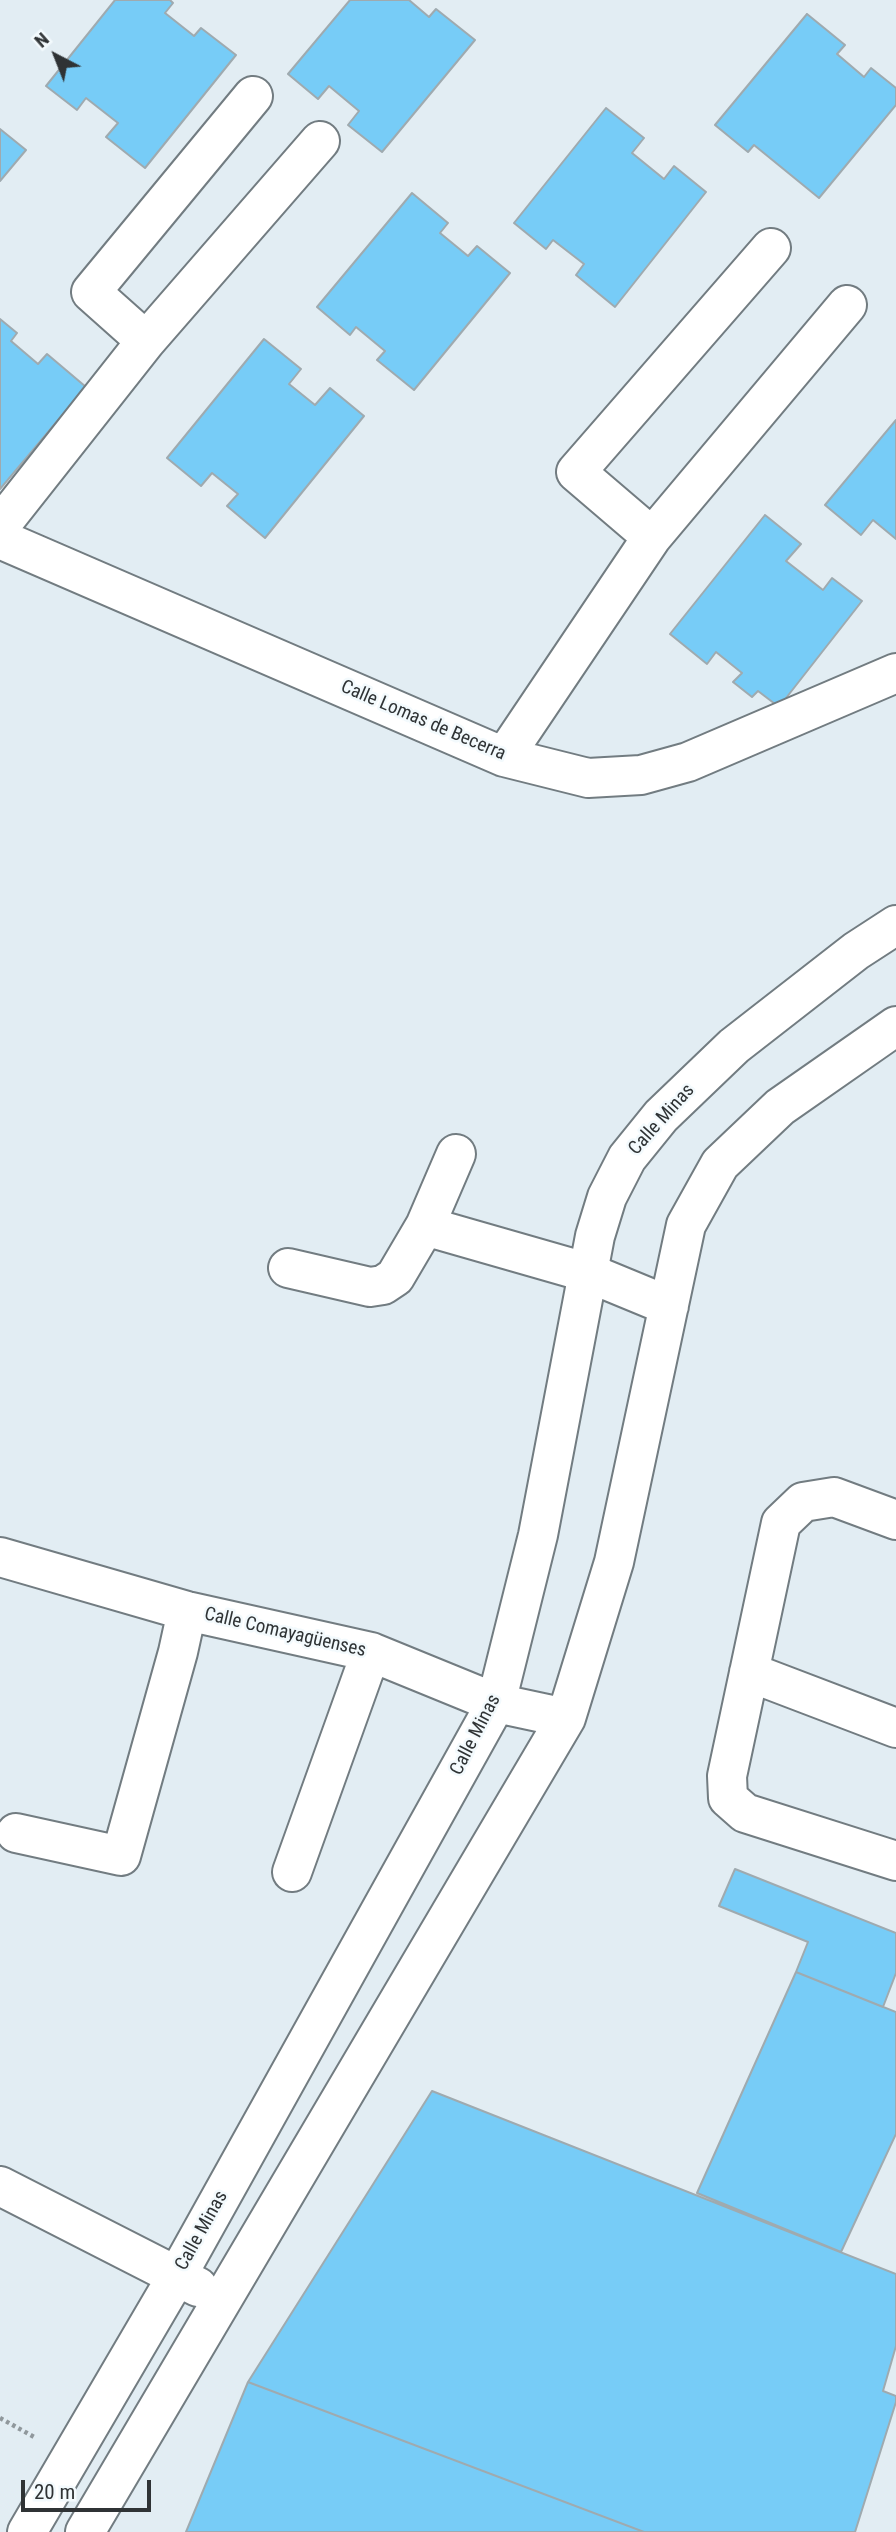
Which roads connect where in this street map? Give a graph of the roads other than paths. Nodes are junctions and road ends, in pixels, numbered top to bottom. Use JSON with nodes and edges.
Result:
{"nodes":[{"id":1,"x":253,"y":96,"type":"dead end"},
{"id":2,"x":320,"y":141,"type":"dead end"},
{"id":3,"x":771,"y":248,"type":"dead end"},
{"id":4,"x":847,"y":305,"type":"dead end"},
{"id":5,"x":146,"y":341,"type":"junction"},
{"id":6,"x":0,"y":526,"type":"edge"},
{"id":7,"x":652,"y":537,"type":"junction"},
{"id":8,"x":0,"y":539,"type":"edge"},
{"id":9,"x":896,"y":673,"type":"edge"},
{"id":10,"x":504,"y":757,"type":"junction"},
{"id":11,"x":896,"y":925,"type":"edge"},
{"id":12,"x":896,"y":1026,"type":"edge"},
{"id":13,"x":456,"y":1154,"type":"dead end"},
{"id":14,"x":425,"y":1226,"type":"junction"},
{"id":15,"x":288,"y":1268,"type":"dead end"},
{"id":16,"x":589,"y":1273,"type":"junction"},
{"id":17,"x":669,"y":1306,"type":"junction"},
{"id":18,"x":896,"y":1520,"type":"edge"},
{"id":19,"x":0,"y":1557,"type":"edge"},
{"id":20,"x":187,"y":1611,"type":"junction"},
{"id":21,"x":371,"y":1652,"type":"junction"},
{"id":22,"x":749,"y":1672,"type":"junction"},
{"id":23,"x":496,"y":1703,"type":"junction"},
{"id":24,"x":566,"y":1718,"type":"junction"},
{"id":25,"x":896,"y":1728,"type":"edge"},
{"id":26,"x":16,"y":1833,"type":"dead end"},
{"id":27,"x":896,"y":1861,"type":"edge"},
{"id":28,"x":292,"y":1872,"type":"dead end"},
{"id":29,"x":0,"y":2186,"type":"edge"},
{"id":30,"x":177,"y":2276,"type":"junction"},
{"id":31,"x":222,"y":2300,"type":"junction"},
{"id":32,"x":27,"y":2532,"type":"edge"},
{"id":33,"x":85,"y":2532,"type":"edge"}],
"edges":[{"from":1,"to":5,"type":"street"},
{"from":2,"to":5,"type":"street"},
{"from":3,"to":7,"type":"street"},
{"from":4,"to":7,"type":"street"},
{"from":5,"to":6,"type":"street"},
{"from":7,"to":10,"type":"street"},
{"from":8,"to":10,"type":"street","name":"Calle Lomas de Becerra"},
{"from":9,"to":10,"type":"street","name":"Calle Lomas de Becerra"},
{"from":11,"to":16,"type":"street","name":"Calle Minas"},
{"from":12,"to":17,"type":"street"},
{"from":13,"to":14,"type":"street"},
{"from":14,"to":15,"type":"street"},
{"from":14,"to":16,"type":"street"},
{"from":16,"to":17,"type":"street"},
{"from":16,"to":23,"type":"street","name":"Calle Minas"},
{"from":17,"to":24,"type":"street"},
{"from":18,"to":22,"type":"street"},
{"from":19,"to":20,"type":"street","name":"Calle Comayagüenses"},
{"from":20,"to":21,"type":"street","name":"Calle Comayagüenses"},
{"from":20,"to":26,"type":"street"},
{"from":21,"to":23,"type":"street","name":"Calle Comayagüenses"},
{"from":21,"to":28,"type":"street"},
{"from":22,"to":25,"type":"street"},
{"from":22,"to":27,"type":"street"},
{"from":23,"to":24,"type":"street","name":"Calle Comayagüenses"},
{"from":23,"to":30,"type":"street","name":"Calle Minas"},
{"from":24,"to":31,"type":"street"},
{"from":29,"to":30,"type":"street"},
{"from":30,"to":31,"type":"street"},
{"from":30,"to":32,"type":"street","name":"Calle Minas"},
{"from":31,"to":33,"type":"street"}]}
